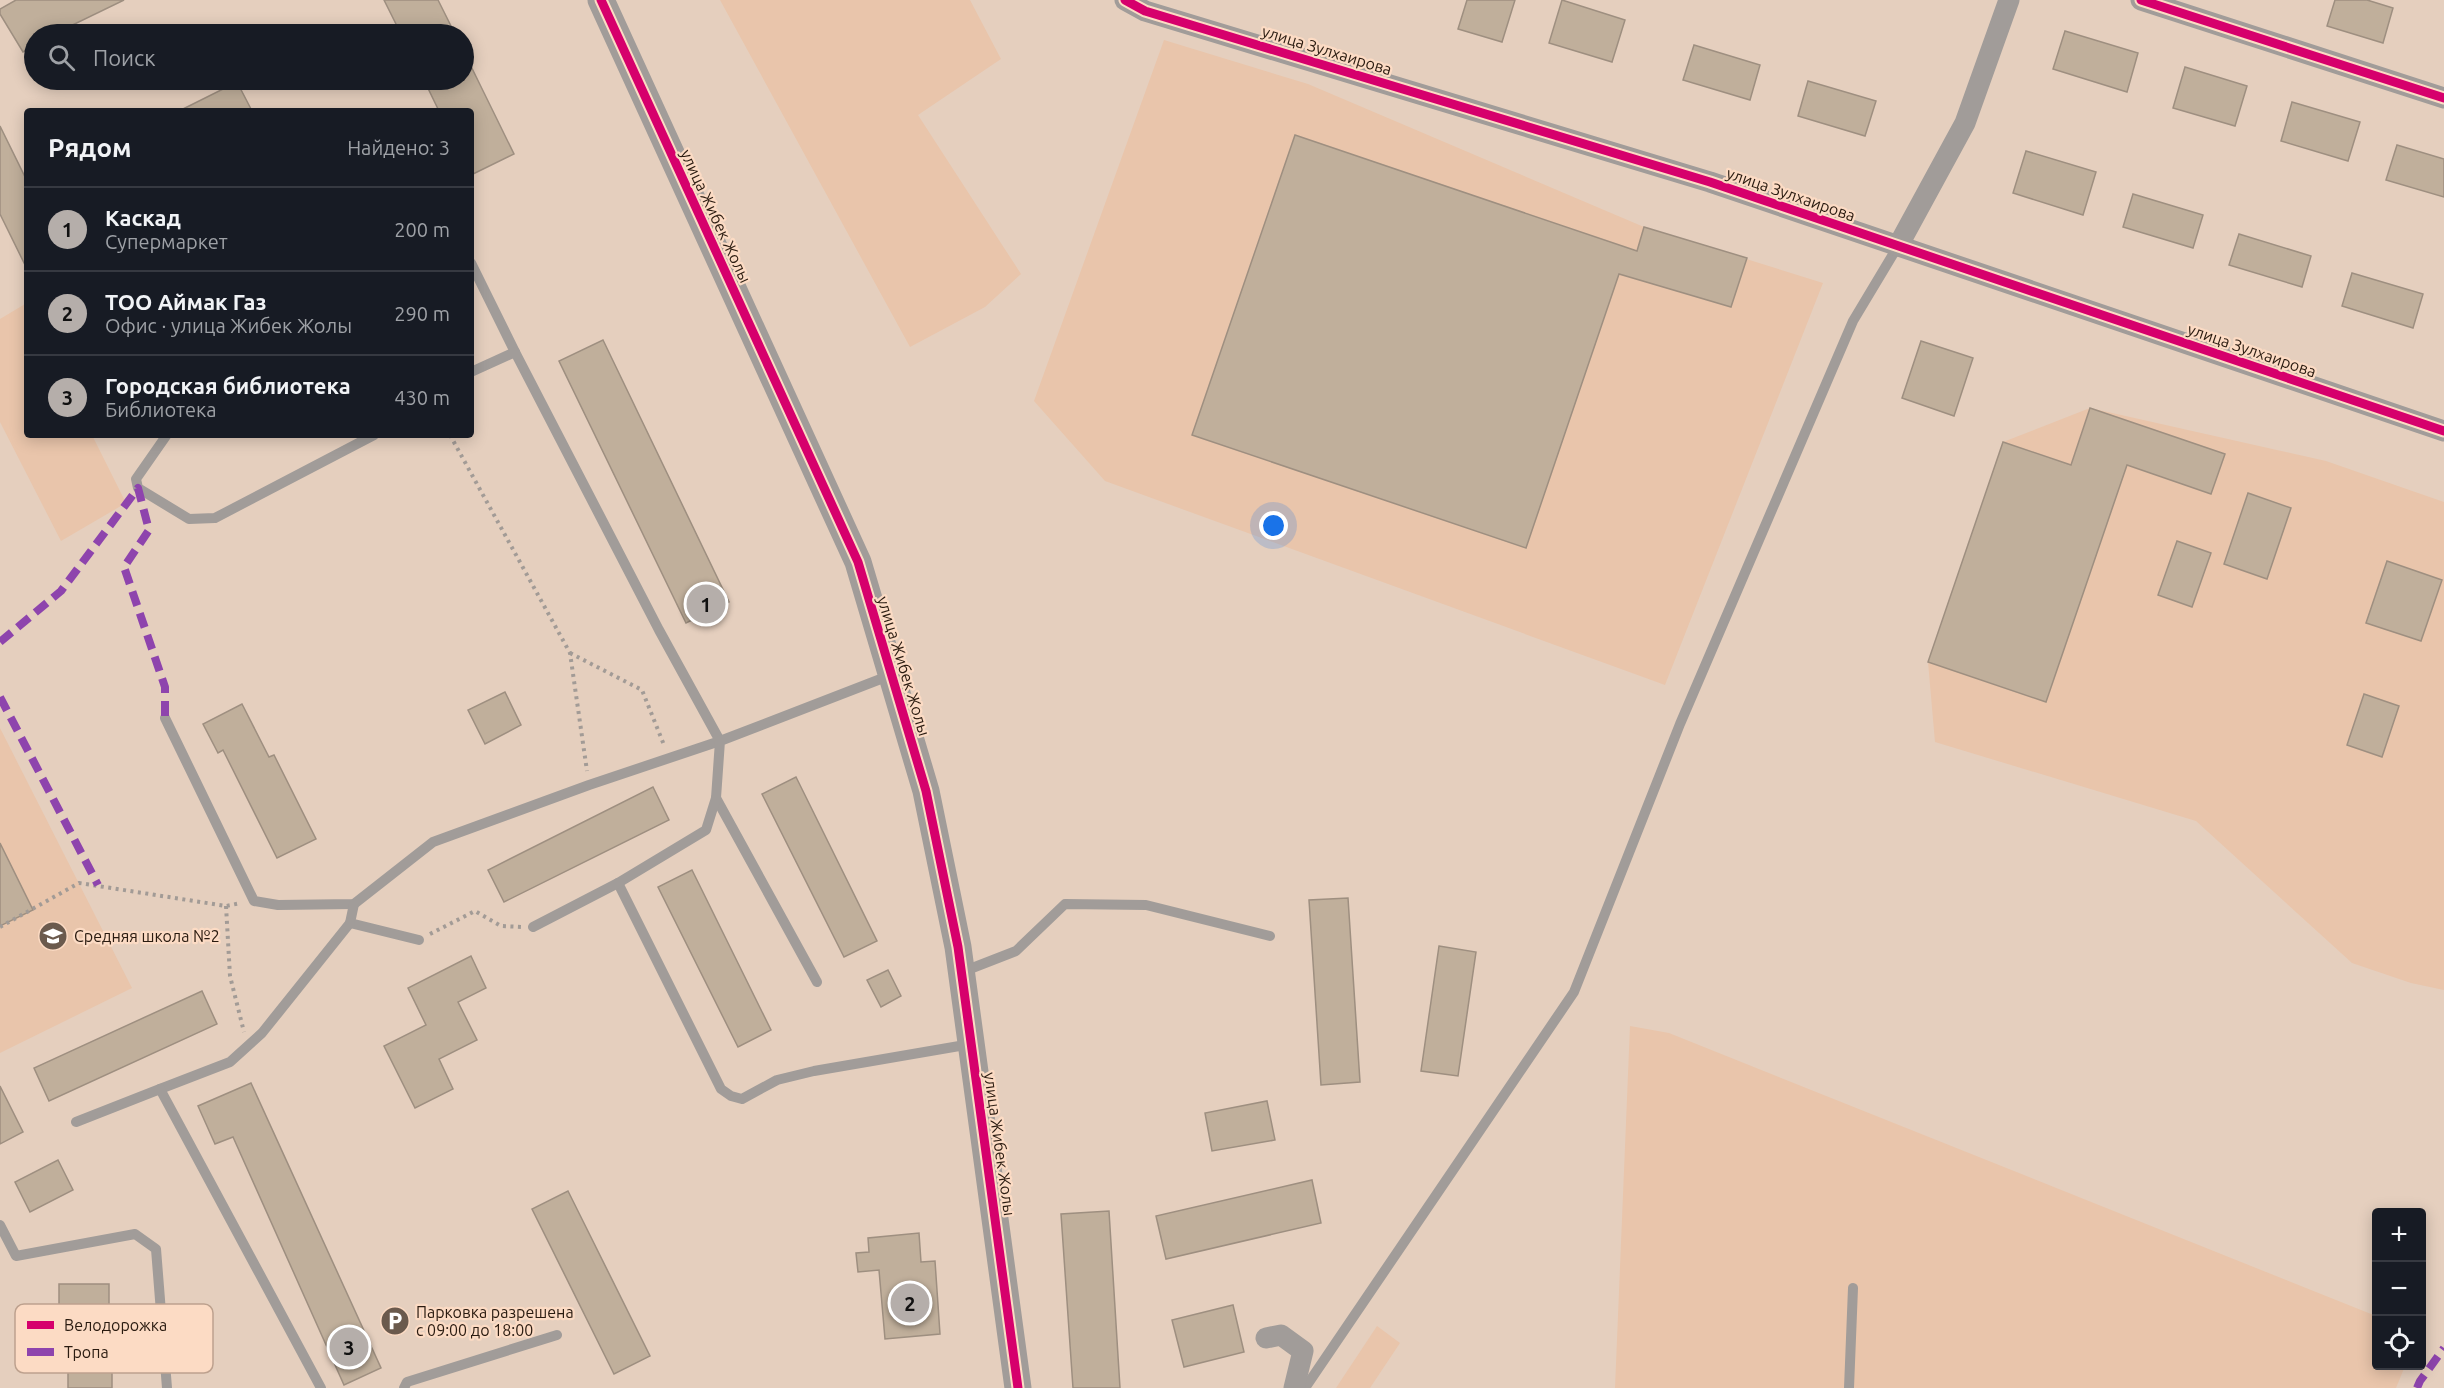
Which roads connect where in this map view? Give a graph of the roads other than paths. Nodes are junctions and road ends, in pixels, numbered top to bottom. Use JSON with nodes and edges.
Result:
{"nodes":[{"id":1,"x":601,"y":0,"type":"edge"},
{"id":2,"x":1125,"y":0,"type":"edge"},
{"id":3,"x":2009,"y":0,"type":"edge"},
{"id":4,"x":2141,"y":0,"type":"edge"},
{"id":5,"x":2444,"y":98,"type":"edge"},
{"id":6,"x":1898,"y":246,"type":"junction"},
{"id":7,"x":474,"y":269,"type":"edge"},
{"id":8,"x":515,"y":352,"type":"junction"},
{"id":9,"x":474,"y":371,"type":"edge"},
{"id":10,"x":2444,"y":431,"type":"edge"},
{"id":11,"x":165,"y":438,"type":"edge"},
{"id":12,"x":368,"y":438,"type":"edge"},
{"id":13,"x":891,"y":674,"type":"junction"},
{"id":14,"x":165,"y":718,"type":"dead end"},
{"id":15,"x":720,"y":741,"type":"junction"},
{"id":16,"x":716,"y":798,"type":"junction"},
{"id":17,"x":618,"y":883,"type":"junction"},
{"id":18,"x":354,"y":904,"type":"junction"},
{"id":19,"x":350,"y":923,"type":"junction"},
{"id":20,"x":533,"y":927,"type":"road end"},
{"id":21,"x":1270,"y":936,"type":"dead end"},
{"id":22,"x":419,"y":940,"type":"road end"},
{"id":23,"x":961,"y":972,"type":"junction"},
{"id":24,"x":817,"y":982,"type":"dead end"},
{"id":25,"x":971,"y":1044,"type":"junction"},
{"id":26,"x":160,"y":1089,"type":"junction"},
{"id":27,"x":76,"y":1122,"type":"dead end"},
{"id":28,"x":0,"y":1225,"type":"edge"},
{"id":29,"x":1852,"y":1287,"type":"dead end"},
{"id":30,"x":160,"y":1304,"type":"edge"},
{"id":31,"x":557,"y":1335,"type":"dead end"},
{"id":32,"x":1266,"y":1338,"type":"dead end"},
{"id":33,"x":166,"y":1373,"type":"edge"},
{"id":34,"x":167,"y":1388,"type":"edge"},
{"id":35,"x":321,"y":1388,"type":"edge"},
{"id":36,"x":404,"y":1388,"type":"edge"},
{"id":37,"x":1018,"y":1388,"type":"edge"},
{"id":38,"x":1294,"y":1388,"type":"edge"},
{"id":39,"x":1305,"y":1388,"type":"edge"},
{"id":40,"x":1849,"y":1388,"type":"edge"}],
"edges":[{"from":1,"to":13,"type":"street","name":"улица Жибек Жолы"},
{"from":2,"to":6,"type":"street","name":"улица Зулхаирова"},
{"from":3,"to":6,"type":"street"},
{"from":4,"to":5,"type":"street"},
{"from":6,"to":10,"type":"street","name":"улица Зулхаирова"},
{"from":6,"to":39,"type":"lane"},
{"from":7,"to":8,"type":"lane"},
{"from":8,"to":9,"type":"lane"},
{"from":8,"to":15,"type":"lane"},
{"from":11,"to":12,"type":"lane"},
{"from":13,"to":15,"type":"lane"},
{"from":13,"to":23,"type":"street","name":"улица Жибек Жолы"},
{"from":14,"to":18,"type":"lane"},
{"from":15,"to":16,"type":"lane"},
{"from":15,"to":18,"type":"lane"},
{"from":16,"to":17,"type":"lane"},
{"from":16,"to":24,"type":"lane"},
{"from":17,"to":20,"type":"lane"},
{"from":17,"to":25,"type":"lane"},
{"from":18,"to":19,"type":"lane"},
{"from":19,"to":22,"type":"lane"},
{"from":19,"to":26,"type":"lane"},
{"from":21,"to":23,"type":"lane"},
{"from":23,"to":25,"type":"street","name":"улица Жибек Жолы"},
{"from":25,"to":37,"type":"street","name":"улица Жибек Жолы"},
{"from":26,"to":27,"type":"lane"},
{"from":26,"to":35,"type":"lane"},
{"from":28,"to":30,"type":"lane"},
{"from":29,"to":40,"type":"lane"},
{"from":31,"to":36,"type":"lane"},
{"from":32,"to":38,"type":"street"},
{"from":33,"to":34,"type":"lane"}]}
